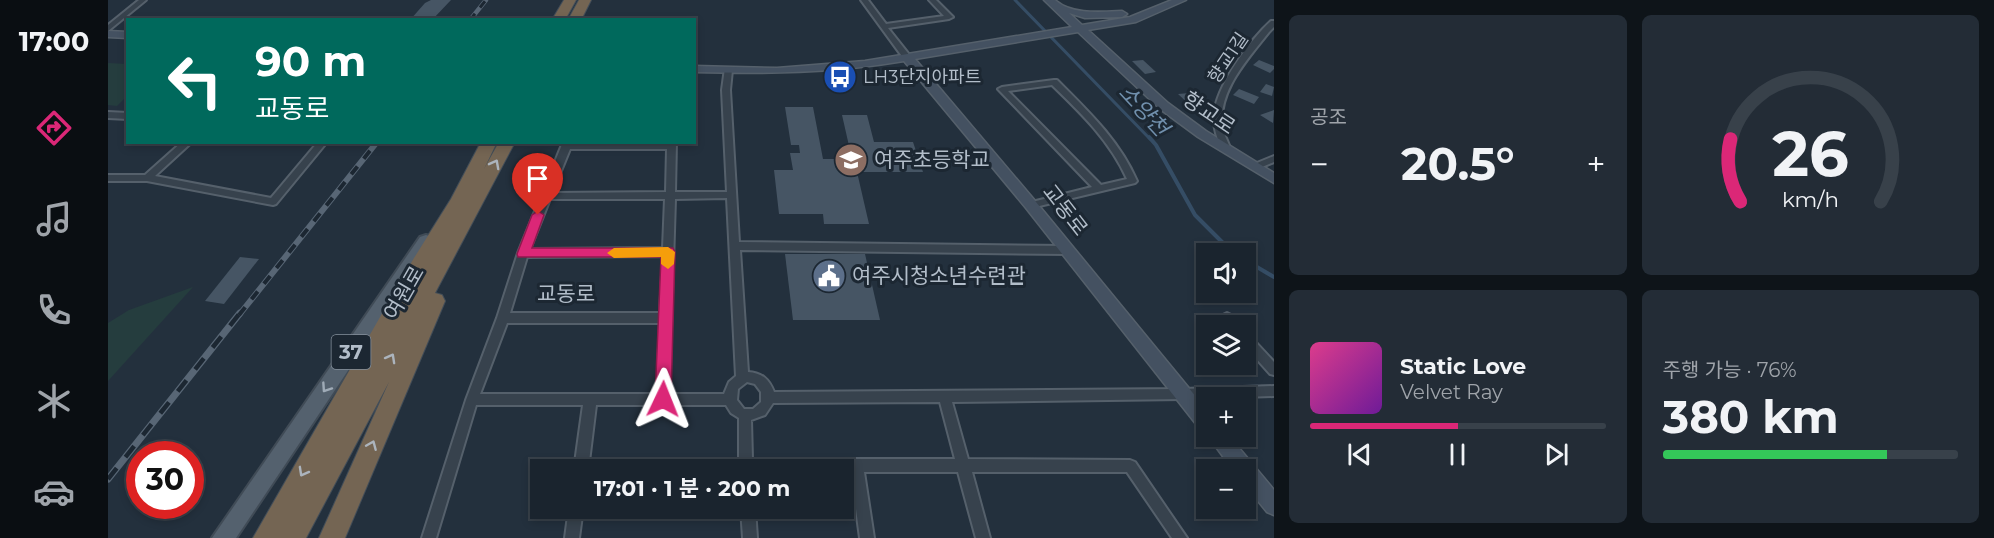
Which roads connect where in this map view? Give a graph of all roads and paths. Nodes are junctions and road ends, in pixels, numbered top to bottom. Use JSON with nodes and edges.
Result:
{"nodes":[{"id":1,"x":143,"y":0,"type":"edge"},
{"id":2,"x":864,"y":0,"type":"edge"},
{"id":3,"x":932,"y":0,"type":"edge"},
{"id":4,"x":1049,"y":0,"type":"edge"},
{"id":5,"x":1181,"y":0,"type":"edge"},
{"id":6,"x":576,"y":3,"type":"edge"},
{"id":7,"x":1128,"y":17,"type":"junction"},
{"id":8,"x":560,"y":18,"type":"edge"},
{"id":9,"x":574,"y":18,"type":"edge"},
{"id":10,"x":1274,"y":23,"type":"edge"},
{"id":11,"x":884,"y":26,"type":"junction"},
{"id":12,"x":1070,"y":28,"type":"junction"},
{"id":13,"x":108,"y":29,"type":"edge"},
{"id":14,"x":108,"y":34,"type":"edge"},
{"id":15,"x":126,"y":35,"type":"edge"},
{"id":16,"x":907,"y":57,"type":"junction"},
{"id":17,"x":696,"y":69,"type":"edge"},
{"id":18,"x":728,"y":70,"type":"junction"},
{"id":19,"x":1128,"y":73,"type":"junction"},
{"id":20,"x":108,"y":115,"type":"edge"},
{"id":21,"x":126,"y":116,"type":"edge"},
{"id":22,"x":186,"y":144,"type":"edge"},
{"id":23,"x":321,"y":144,"type":"edge"},
{"id":24,"x":488,"y":144,"type":"edge"},
{"id":25,"x":506,"y":144,"type":"edge"},
{"id":26,"x":567,"y":144,"type":"edge"},
{"id":27,"x":672,"y":144,"type":"edge"},
{"id":28,"x":1226,"y":148,"type":"junction"},
{"id":29,"x":1274,"y":159,"type":"edge"},
{"id":30,"x":477,"y":165,"type":"junction"},
{"id":31,"x":1255,"y":167,"type":"junction"},
{"id":32,"x":108,"y":178,"type":"edge"},
{"id":33,"x":147,"y":178,"type":"junction"},
{"id":34,"x":1274,"y":179,"type":"edge"},
{"id":35,"x":484,"y":186,"type":"junction"},
{"id":36,"x":1099,"y":189,"type":"junction"},
{"id":37,"x":731,"y":195,"type":"junction"},
{"id":38,"x":545,"y":196,"type":"junction"},
{"id":39,"x":670,"y":196,"type":"junction"},
{"id":40,"x":1031,"y":205,"type":"junction"},
{"id":41,"x":736,"y":246,"type":"junction"},
{"id":42,"x":1066,"y":250,"type":"junction"},
{"id":43,"x":668,"y":252,"type":"junction"},
{"id":44,"x":523,"y":254,"type":"junction"},
{"id":45,"x":503,"y":318,"type":"junction"},
{"id":46,"x":665,"y":318,"type":"junction"},
{"id":47,"x":1256,"y":350,"type":"edge"},
{"id":48,"x":1274,"y":370,"type":"edge"},
{"id":49,"x":742,"y":379,"type":"junction"},
{"id":50,"x":1274,"y":391,"type":"edge"},
{"id":51,"x":1183,"y":394,"type":"junction"},
{"id":52,"x":770,"y":398,"type":"junction"},
{"id":53,"x":945,"y":398,"type":"junction"},
{"id":54,"x":472,"y":399,"type":"junction"},
{"id":55,"x":663,"y":399,"type":"junction"},
{"id":56,"x":730,"y":399,"type":"junction"},
{"id":57,"x":590,"y":400,"type":"junction"},
{"id":58,"x":1196,"y":410,"type":"edge"},
{"id":59,"x":745,"y":414,"type":"junction"},
{"id":60,"x":1226,"y":447,"type":"edge"},
{"id":61,"x":582,"y":459,"type":"edge"},
{"id":62,"x":746,"y":459,"type":"edge"},
{"id":63,"x":1236,"y":459,"type":"edge"},
{"id":64,"x":856,"y":464,"type":"joint"},
{"id":65,"x":964,"y":464,"type":"junction"},
{"id":66,"x":1256,"y":483,"type":"edge"},
{"id":67,"x":1274,"y":505,"type":"edge"},
{"id":68,"x":575,"y":519,"type":"edge"},
{"id":69,"x":749,"y":519,"type":"edge"},
{"id":70,"x":224,"y":538,"type":"edge"},
{"id":71,"x":266,"y":538,"type":"edge"},
{"id":72,"x":292,"y":538,"type":"edge"},
{"id":73,"x":332,"y":538,"type":"edge"},
{"id":74,"x":429,"y":538,"type":"edge"},
{"id":75,"x":572,"y":538,"type":"edge"},
{"id":76,"x":750,"y":538,"type":"edge"},
{"id":77,"x":867,"y":538,"type":"edge"},
{"id":78,"x":983,"y":538,"type":"edge"},
{"id":79,"x":1180,"y":538,"type":"edge"}],
"edges":[{"from":1,"to":13,"type":"street"},
{"from":2,"to":11,"type":"street"},
{"from":3,"to":11,"type":"street"},
{"from":4,"to":7,"type":"street"},
{"from":4,"to":12,"type":"street","name":"향교로"},
{"from":5,"to":7,"type":"street"},
{"from":6,"to":8,"type":"highway"},
{"from":6,"to":9,"type":"highway"},
{"from":7,"to":12,"type":"street"},
{"from":7,"to":19,"type":"street"},
{"from":10,"to":28,"type":"street","name":"향교1길"},
{"from":11,"to":16,"type":"street"},
{"from":12,"to":16,"type":"street"},
{"from":12,"to":19,"type":"street","name":"향교로"},
{"from":14,"to":15,"type":"street"},
{"from":16,"to":18,"type":"street"},
{"from":16,"to":40,"type":"street","name":"교동로"},
{"from":17,"to":18,"type":"street"},
{"from":18,"to":37,"type":"street"},
{"from":19,"to":28,"type":"street","name":"향교로"},
{"from":20,"to":21,"type":"street"},
{"from":22,"to":33,"type":"street"},
{"from":23,"to":33,"type":"street"},
{"from":24,"to":30,"type":"highway","name":"여원로","number":"37"},
{"from":35,"to":25,"type":"highway","name":"여원로","one_way":true},
{"from":26,"to":27,"type":"street","name":"교동로"},
{"from":26,"to":38,"type":"street","name":"교동로"},
{"from":27,"to":39,"type":"street","name":"교동로"},
{"from":28,"to":31,"type":"street","name":"향교로"},
{"from":29,"to":31,"type":"street"},
{"from":30,"to":70,"type":"main road","number":"37","one_way":true},
{"from":30,"to":71,"type":"highway","name":"여원로","one_way":true},
{"from":31,"to":34,"type":"street","name":"향교로"},
{"from":32,"to":33,"type":"street"},
{"from":72,"to":35,"type":"highway","name":"여원로","one_way":true},
{"from":73,"to":35,"type":"highway","one_way":true},
{"from":36,"to":36,"type":"street"},
{"from":36,"to":40,"type":"street"},
{"from":37,"to":39,"type":"street"},
{"from":37,"to":41,"type":"street"},
{"from":38,"to":39,"type":"street"},
{"from":38,"to":44,"type":"street","name":"교동로"},
{"from":39,"to":43,"type":"street","name":"교동로"},
{"from":40,"to":42,"type":"street","name":"교동로"},
{"from":41,"to":42,"type":"street"},
{"from":41,"to":49,"type":"street"},
{"from":42,"to":51,"type":"street","name":"교동로"},
{"from":43,"to":44,"type":"street","name":"교동로"},
{"from":43,"to":46,"type":"street","name":"교동로"},
{"from":44,"to":45,"type":"street","name":"교동로"},
{"from":45,"to":46,"type":"street","name":"교동로"},
{"from":45,"to":54,"type":"street","name":"교동로"},
{"from":46,"to":55,"type":"street","name":"교동로"},
{"from":47,"to":48,"type":"street"},
{"from":49,"to":52,"type":"street"},
{"from":49,"to":56,"type":"street"},
{"from":50,"to":51,"type":"street"},
{"from":51,"to":53,"type":"street"},
{"from":51,"to":58,"type":"street","name":"교동로"},
{"from":52,"to":53,"type":"street"},
{"from":52,"to":59,"type":"street"},
{"from":53,"to":65,"type":"street"},
{"from":54,"to":57,"type":"street"},
{"from":54,"to":74,"type":"street","name":"교동로"},
{"from":55,"to":56,"type":"street"},
{"from":55,"to":57,"type":"street"},
{"from":56,"to":59,"type":"street"},
{"from":57,"to":61,"type":"street"},
{"from":59,"to":62,"type":"street"},
{"from":60,"to":63,"type":"street"},
{"from":64,"to":65,"type":"street"},
{"from":64,"to":77,"type":"street"},
{"from":65,"to":78,"type":"street"},
{"from":65,"to":79,"type":"street"},
{"from":66,"to":67,"type":"street"},
{"from":68,"to":75,"type":"street"},
{"from":69,"to":76,"type":"street"}]}
